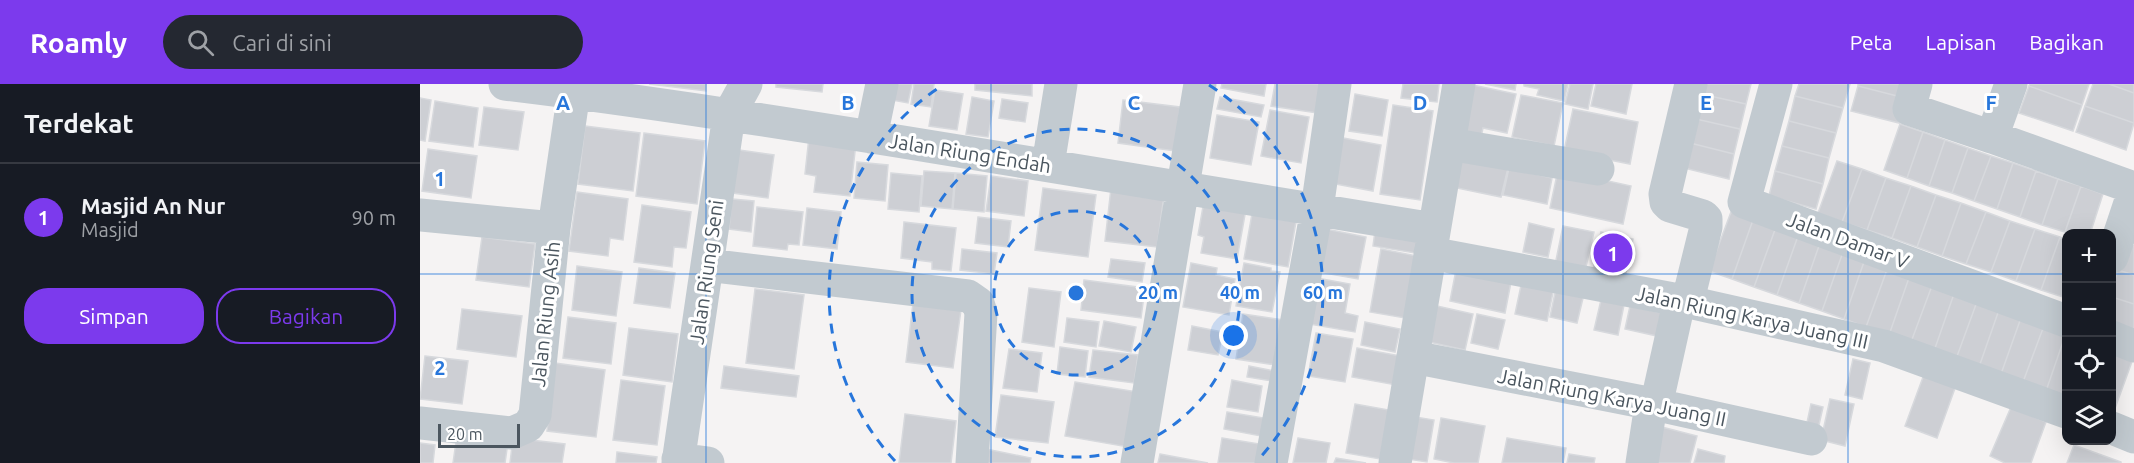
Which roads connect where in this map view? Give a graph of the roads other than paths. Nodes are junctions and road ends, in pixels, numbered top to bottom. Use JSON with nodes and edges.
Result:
{"nodes":[{"id":1,"x":506,"y":84,"type":"edge"},
{"id":2,"x":746,"y":84,"type":"edge"},
{"id":3,"x":882,"y":84,"type":"edge"},
{"id":4,"x":1060,"y":84,"type":"edge"},
{"id":5,"x":1200,"y":84,"type":"edge"},
{"id":6,"x":1335,"y":84,"type":"edge"},
{"id":7,"x":1459,"y":84,"type":"edge"},
{"id":8,"x":1691,"y":84,"type":"edge"},
{"id":9,"x":1776,"y":84,"type":"edge"},
{"id":10,"x":1917,"y":84,"type":"edge"},
{"id":11,"x":2012,"y":84,"type":"edge"},
{"id":12,"x":574,"y":92,"type":"junction"},
{"id":13,"x":729,"y":115,"type":"junction"},
{"id":14,"x":871,"y":137,"type":"junction"},
{"id":15,"x":1992,"y":137,"type":"junction"},
{"id":16,"x":1449,"y":144,"type":"junction"},
{"id":17,"x":1048,"y":165,"type":"junction"},
{"id":18,"x":1598,"y":169,"type":"dead end"},
{"id":19,"x":1183,"y":186,"type":"junction"},
{"id":20,"x":2134,"y":190,"type":"edge"},
{"id":21,"x":1317,"y":209,"type":"junction"},
{"id":22,"x":420,"y":215,"type":"edge"},
{"id":23,"x":554,"y":228,"type":"junction"},
{"id":24,"x":1432,"y":241,"type":"junction"},
{"id":25,"x":2116,"y":245,"type":"edge"},
{"id":26,"x":707,"y":265,"type":"junction"},
{"id":27,"x":1684,"y":301,"type":"junction"},
{"id":28,"x":2062,"y":319,"type":"edge"},
{"id":29,"x":2116,"y":339,"type":"edge"},
{"id":30,"x":2134,"y":346,"type":"edge"},
{"id":31,"x":1413,"y":357,"type":"junction"},
{"id":32,"x":1653,"y":404,"type":"junction"},
{"id":33,"x":2062,"y":410,"type":"edge"},
{"id":34,"x":420,"y":423,"type":"edge"},
{"id":35,"x":2116,"y":430,"type":"edge"},
{"id":36,"x":2134,"y":437,"type":"edge"},
{"id":37,"x":1811,"y":439,"type":"dead end"},
{"id":38,"x":688,"y":462,"type":"edge"},
{"id":39,"x":972,"y":463,"type":"edge"},
{"id":40,"x":1137,"y":463,"type":"edge"},
{"id":41,"x":1270,"y":463,"type":"edge"},
{"id":42,"x":1395,"y":463,"type":"edge"},
{"id":43,"x":1642,"y":463,"type":"edge"}],
"edges":[{"from":1,"to":12,"type":"street","name":"Jalan Riung Endah"},
{"from":2,"to":13,"type":"street","name":"Jalan Riung Seni"},
{"from":3,"to":14,"type":"street"},
{"from":4,"to":17,"type":"street"},
{"from":5,"to":19,"type":"street"},
{"from":6,"to":21,"type":"street"},
{"from":7,"to":16,"type":"street"},
{"from":8,"to":27,"type":"street"},
{"from":9,"to":28,"type":"street","name":"Jalan Damar V"},
{"from":10,"to":15,"type":"street"},
{"from":11,"to":15,"type":"street"},
{"from":12,"to":13,"type":"street","name":"Jalan Riung Endah"},
{"from":12,"to":23,"type":"street","name":"Jalan Riung Asih"},
{"from":13,"to":14,"type":"street","name":"Jalan Riung Endah"},
{"from":13,"to":26,"type":"street","name":"Jalan Riung Seni"},
{"from":14,"to":17,"type":"street","name":"Jalan Riung Endah"},
{"from":15,"to":20,"type":"street"},
{"from":16,"to":18,"type":"street"},
{"from":16,"to":24,"type":"street"},
{"from":17,"to":19,"type":"street","name":"Jalan Riung Endah"},
{"from":19,"to":21,"type":"street","name":"Jalan Riung Endah"},
{"from":19,"to":40,"type":"street"},
{"from":20,"to":25,"type":"street"},
{"from":21,"to":24,"type":"street","name":"Jalan Riung Endah"},
{"from":21,"to":41,"type":"street"},
{"from":22,"to":23,"type":"street"},
{"from":23,"to":34,"type":"street","name":"Jalan Riung Asih"},
{"from":24,"to":27,"type":"street","name":"Jalan Riung Karya Juang III"},
{"from":24,"to":31,"type":"street"},
{"from":26,"to":38,"type":"street","name":"Jalan Riung Seni"},
{"from":26,"to":39,"type":"street"},
{"from":27,"to":32,"type":"street"},
{"from":27,"to":33,"type":"street","name":"Jalan Riung Karya Juang III"},
{"from":29,"to":30,"type":"street"},
{"from":31,"to":32,"type":"street","name":"Jalan Riung Karya Juang II"},
{"from":31,"to":42,"type":"street"},
{"from":32,"to":37,"type":"street","name":"Jalan Riung Karya Juang II"},
{"from":32,"to":43,"type":"street"},
{"from":35,"to":36,"type":"street"}]}
